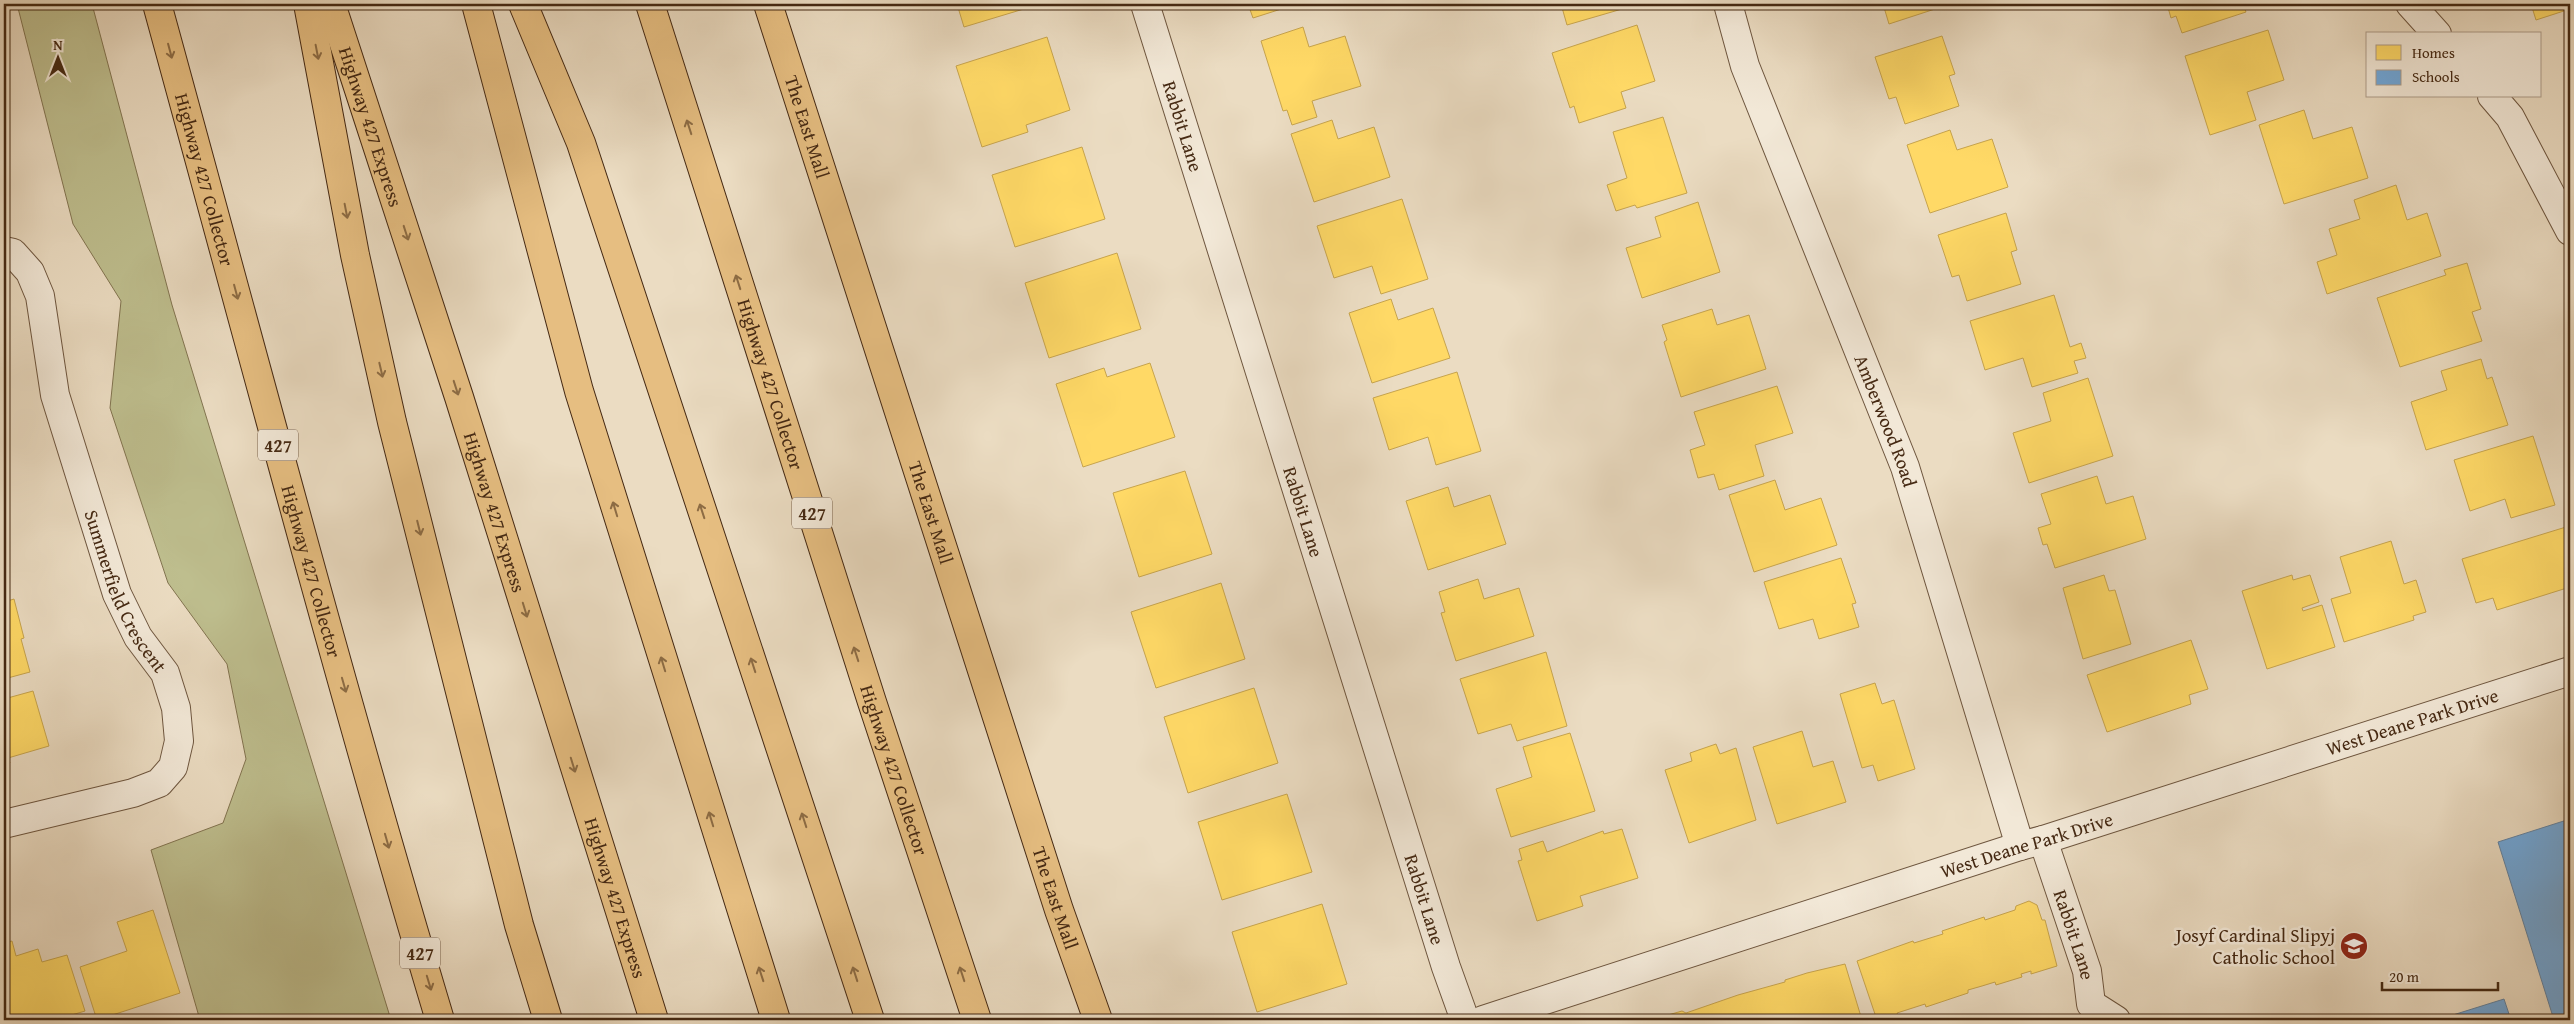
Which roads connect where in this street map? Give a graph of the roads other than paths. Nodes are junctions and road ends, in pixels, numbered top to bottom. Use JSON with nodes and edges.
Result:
{"nodes":[{"id":1,"x":157,"y":4,"type":"edge"},
{"id":2,"x":308,"y":4,"type":"edge"},
{"id":3,"x":331,"y":4,"type":"edge"},
{"id":4,"x":476,"y":4,"type":"edge"},
{"id":5,"x":523,"y":4,"type":"edge"},
{"id":6,"x":650,"y":4,"type":"edge"},
{"id":7,"x":768,"y":4,"type":"edge"},
{"id":8,"x":1144,"y":4,"type":"edge"},
{"id":9,"x":1728,"y":4,"type":"edge"},
{"id":10,"x":2410,"y":4,"type":"edge"},
{"id":11,"x":2435,"y":32,"type":"edge"},
{"id":12,"x":2494,"y":98,"type":"edge"},
{"id":13,"x":2570,"y":231,"type":"edge"},
{"id":14,"x":4,"y":251,"type":"edge"},
{"id":15,"x":2570,"y":671,"type":"edge"},
{"id":16,"x":4,"y":824,"type":"edge"},
{"id":17,"x":2032,"y":843,"type":"junction"},
{"id":18,"x":440,"y":1020,"type":"edge"},
{"id":19,"x":548,"y":1020,"type":"edge"},
{"id":20,"x":654,"y":1020,"type":"edge"},
{"id":21,"x":776,"y":1020,"type":"edge"},
{"id":22,"x":870,"y":1020,"type":"edge"},
{"id":23,"x":977,"y":1020,"type":"edge"},
{"id":24,"x":1098,"y":1020,"type":"edge"},
{"id":25,"x":1465,"y":1020,"type":"edge"},
{"id":26,"x":1483,"y":1020,"type":"edge"},
{"id":27,"x":2116,"y":1020,"type":"edge"}],
"edges":[{"from":1,"to":18,"type":"main road","name":"Highway 427 Collector","number":"427","one_way":true},
{"from":2,"to":19,"type":"main road","one_way":true},
{"from":3,"to":20,"type":"main road","name":"Highway 427 Express","one_way":true},
{"from":21,"to":4,"type":"main road","one_way":true},
{"from":22,"to":5,"type":"main road","one_way":true},
{"from":23,"to":6,"type":"main road","name":"Highway 427 Collector","number":"427","one_way":true},
{"from":7,"to":24,"type":"main road","name":"The East Mall"},
{"from":8,"to":25,"type":"street","name":"Rabbit Lane"},
{"from":9,"to":17,"type":"street","name":"Amberwood Road"},
{"from":10,"to":11,"type":"street"},
{"from":12,"to":13,"type":"street"},
{"from":14,"to":16,"type":"street","name":"Summerfield Crescent"},
{"from":15,"to":17,"type":"street","name":"West Deane Park Drive"},
{"from":17,"to":26,"type":"street","name":"West Deane Park Drive"},
{"from":17,"to":27,"type":"street","name":"Rabbit Lane"}]}
